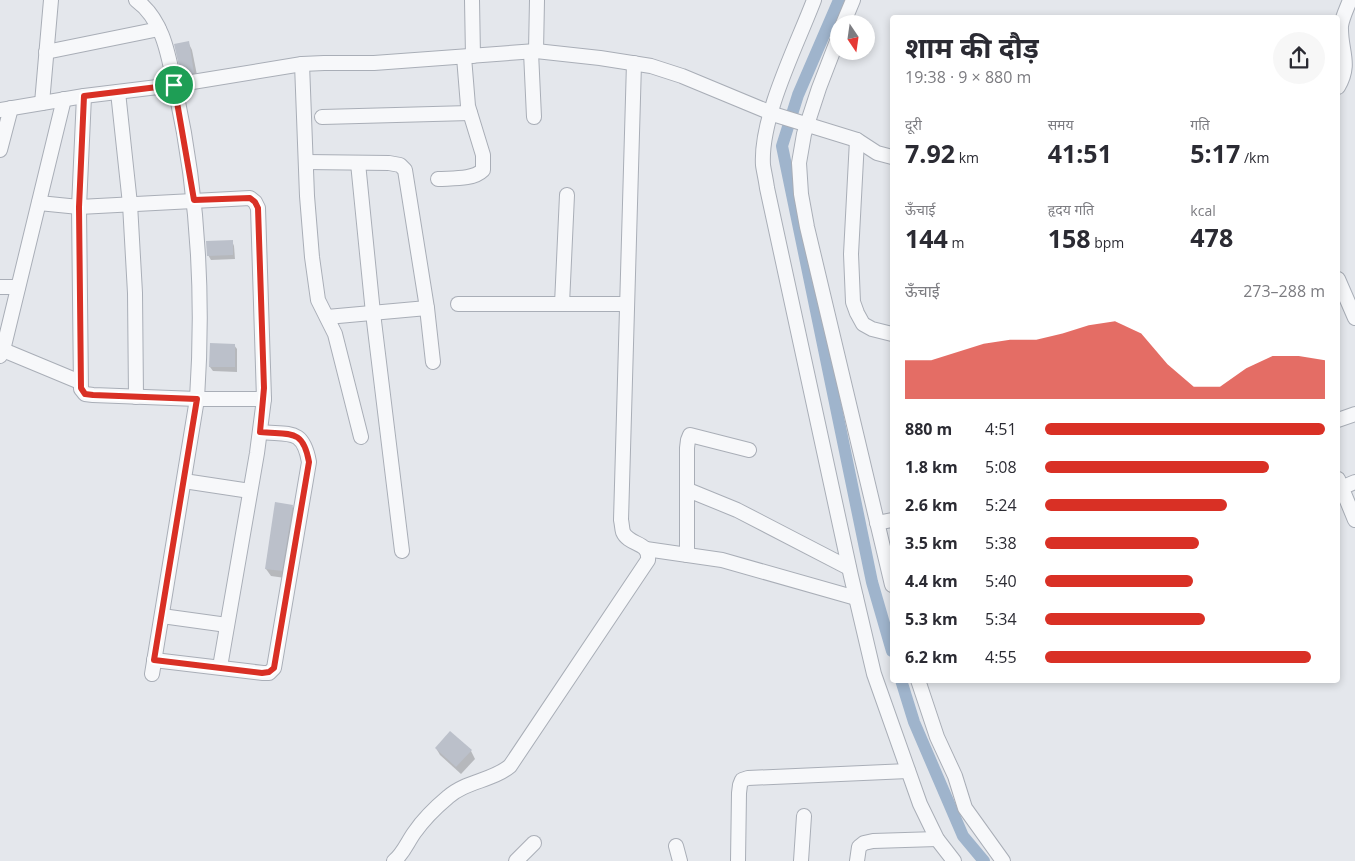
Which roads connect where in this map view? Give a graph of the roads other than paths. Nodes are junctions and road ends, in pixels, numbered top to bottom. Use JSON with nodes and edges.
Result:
{"nodes":[{"id":1,"x":51,"y":0,"type":"edge"},
{"id":2,"x":136,"y":0,"type":"edge"},
{"id":3,"x":472,"y":0,"type":"edge"},
{"id":4,"x":538,"y":0,"type":"edge"},
{"id":5,"x":814,"y":0,"type":"edge"},
{"id":6,"x":853,"y":0,"type":"edge"},
{"id":7,"x":1350,"y":0,"type":"edge"},
{"id":8,"x":847,"y":15,"type":"edge"},
{"id":9,"x":159,"y":28,"type":"junction"},
{"id":10,"x":46,"y":52,"type":"junction"},
{"id":11,"x":533,"y":52,"type":"junction"},
{"id":12,"x":469,"y":57,"type":"junction"},
{"id":13,"x":830,"y":59,"type":"edge"},
{"id":14,"x":634,"y":63,"type":"junction"},
{"id":15,"x":302,"y":64,"type":"junction"},
{"id":16,"x":1340,"y":83,"type":"edge"},
{"id":17,"x":174,"y":85,"type":"junction"},
{"id":18,"x":118,"y":92,"type":"junction"},
{"id":19,"x":84,"y":96,"type":"junction"},
{"id":20,"x":64,"y":99,"type":"junction"},
{"id":21,"x":42,"y":103,"type":"junction"},
{"id":22,"x":5,"y":109,"type":"edge"},
{"id":23,"x":470,"y":113,"type":"junction"},
{"id":24,"x":774,"y":114,"type":"junction"},
{"id":25,"x":322,"y":117,"type":"dead end"},
{"id":26,"x":534,"y":117,"type":"dead end"},
{"id":27,"x":804,"y":124,"type":"junction"},
{"id":28,"x":856,"y":140,"type":"junction"},
{"id":29,"x":0,"y":150,"type":"edge"},
{"id":30,"x":890,"y":156,"type":"edge"},
{"id":31,"x":306,"y":162,"type":"junction"},
{"id":32,"x":358,"y":163,"type":"junction"},
{"id":33,"x":438,"y":179,"type":"dead end"},
{"id":34,"x":567,"y":195,"type":"dead end"},
{"id":35,"x":194,"y":200,"type":"junction"},
{"id":36,"x":39,"y":203,"type":"junction"},
{"id":37,"x":130,"y":204,"type":"junction"},
{"id":38,"x":79,"y":207,"type":"junction"},
{"id":39,"x":1340,"y":284,"type":"edge"},
{"id":40,"x":0,"y":287,"type":"edge"},
{"id":41,"x":18,"y":288,"type":"junction"},
{"id":42,"x":458,"y":304,"type":"dead end"},
{"id":43,"x":562,"y":304,"type":"junction"},
{"id":44,"x":626,"y":304,"type":"junction"},
{"id":45,"x":427,"y":308,"type":"junction"},
{"id":46,"x":373,"y":313,"type":"junction"},
{"id":47,"x":327,"y":317,"type":"junction"},
{"id":48,"x":1355,"y":318,"type":"edge"},
{"id":49,"x":890,"y":334,"type":"edge"},
{"id":50,"x":1,"y":353,"type":"edge"},
{"id":51,"x":433,"y":362,"type":"dead end"},
{"id":52,"x":80,"y":382,"type":"junction"},
{"id":53,"x":136,"y":397,"type":"junction"},
{"id":54,"x":197,"y":399,"type":"junction"},
{"id":55,"x":264,"y":399,"type":"junction"},
{"id":56,"x":1355,"y":414,"type":"edge"},
{"id":57,"x":1340,"y":419,"type":"edge"},
{"id":58,"x":260,"y":432,"type":"junction"},
{"id":59,"x":361,"y":437,"type":"dead end"},
{"id":60,"x":749,"y":450,"type":"dead end"},
{"id":61,"x":184,"y":482,"type":"junction"},
{"id":62,"x":1355,"y":482,"type":"edge"},
{"id":63,"x":1340,"y":483,"type":"edge"},
{"id":64,"x":1340,"y":485,"type":"edge"},
{"id":65,"x":688,"y":490,"type":"junction"},
{"id":66,"x":250,"y":491,"type":"junction"},
{"id":67,"x":890,"y":520,"type":"edge"},
{"id":68,"x":1355,"y":520,"type":"edge"},
{"id":69,"x":877,"y":523,"type":"junction"},
{"id":70,"x":646,"y":549,"type":"junction"},
{"id":71,"x":402,"y":551,"type":"dead end"},
{"id":72,"x":687,"y":555,"type":"junction"},
{"id":73,"x":849,"y":568,"type":"junction"},
{"id":74,"x":890,"y":577,"type":"edge"},
{"id":75,"x":856,"y":598,"type":"junction"},
{"id":76,"x":162,"y":616,"type":"junction"},
{"id":77,"x":227,"y":625,"type":"junction"},
{"id":78,"x":154,"y":660,"type":"junction"},
{"id":79,"x":220,"y":667,"type":"junction"},
{"id":80,"x":152,"y":674,"type":"dead end"},
{"id":81,"x":919,"y":683,"type":"edge"},
{"id":82,"x":908,"y":771,"type":"junction"},
{"id":83,"x":804,"y":816,"type":"dead end"},
{"id":84,"x":937,"y":839,"type":"junction"},
{"id":85,"x":534,"y":843,"type":"dead end"},
{"id":86,"x":676,"y":846,"type":"dead end"},
{"id":87,"x":394,"y":861,"type":"edge"},
{"id":88,"x":516,"y":861,"type":"edge"},
{"id":89,"x":680,"y":861,"type":"edge"},
{"id":90,"x":738,"y":861,"type":"edge"},
{"id":91,"x":801,"y":861,"type":"edge"},
{"id":92,"x":857,"y":861,"type":"edge"},
{"id":93,"x":954,"y":861,"type":"edge"},
{"id":94,"x":1003,"y":861,"type":"edge"}],
"edges":[{"from":1,"to":10,"type":"street"},
{"from":2,"to":9,"type":"street"},
{"from":3,"to":12,"type":"street"},
{"from":4,"to":11,"type":"street"},
{"from":5,"to":24,"type":"street"},
{"from":6,"to":8,"type":"street"},
{"from":7,"to":16,"type":"street"},
{"from":9,"to":10,"type":"street"},
{"from":9,"to":17,"type":"street"},
{"from":10,"to":21,"type":"street"},
{"from":11,"to":12,"type":"street"},
{"from":11,"to":14,"type":"street"},
{"from":11,"to":26,"type":"street"},
{"from":12,"to":15,"type":"street"},
{"from":12,"to":23,"type":"street"},
{"from":13,"to":27,"type":"street"},
{"from":14,"to":24,"type":"street"},
{"from":14,"to":44,"type":"street"},
{"from":15,"to":17,"type":"street"},
{"from":15,"to":31,"type":"street"},
{"from":17,"to":18,"type":"street"},
{"from":17,"to":35,"type":"street"},
{"from":18,"to":19,"type":"street"},
{"from":18,"to":37,"type":"street"},
{"from":19,"to":20,"type":"street"},
{"from":19,"to":38,"type":"street"},
{"from":20,"to":21,"type":"street"},
{"from":20,"to":36,"type":"street"},
{"from":21,"to":22,"type":"street"},
{"from":22,"to":29,"type":"street"},
{"from":23,"to":25,"type":"street"},
{"from":23,"to":33,"type":"street"},
{"from":24,"to":27,"type":"street"},
{"from":24,"to":73,"type":"street"},
{"from":27,"to":28,"type":"street"},
{"from":27,"to":69,"type":"street"},
{"from":28,"to":30,"type":"street"},
{"from":28,"to":49,"type":"street"},
{"from":31,"to":32,"type":"street"},
{"from":31,"to":47,"type":"street"},
{"from":32,"to":45,"type":"street"},
{"from":32,"to":46,"type":"street"},
{"from":34,"to":43,"type":"street"},
{"from":35,"to":37,"type":"street"},
{"from":35,"to":54,"type":"street"},
{"from":35,"to":55,"type":"street"},
{"from":36,"to":38,"type":"street"},
{"from":36,"to":41,"type":"street"},
{"from":37,"to":38,"type":"street"},
{"from":37,"to":53,"type":"street"},
{"from":38,"to":52,"type":"street"},
{"from":39,"to":48,"type":"street"},
{"from":40,"to":41,"type":"street"},
{"from":41,"to":50,"type":"street"},
{"from":42,"to":43,"type":"street"},
{"from":43,"to":44,"type":"street"},
{"from":44,"to":70,"type":"street"},
{"from":45,"to":46,"type":"street"},
{"from":45,"to":51,"type":"street"},
{"from":46,"to":47,"type":"street"},
{"from":46,"to":71,"type":"street"},
{"from":47,"to":59,"type":"street"},
{"from":50,"to":52,"type":"street"},
{"from":52,"to":53,"type":"street"},
{"from":53,"to":54,"type":"street"},
{"from":54,"to":55,"type":"street"},
{"from":54,"to":61,"type":"street"},
{"from":55,"to":58,"type":"street"},
{"from":56,"to":57,"type":"street"},
{"from":58,"to":66,"type":"street"},
{"from":58,"to":79,"type":"street"},
{"from":60,"to":65,"type":"street"},
{"from":61,"to":66,"type":"street"},
{"from":61,"to":76,"type":"street"},
{"from":62,"to":63,"type":"street"},
{"from":64,"to":68,"type":"street"},
{"from":65,"to":72,"type":"street"},
{"from":65,"to":73,"type":"street"},
{"from":66,"to":77,"type":"street"},
{"from":67,"to":69,"type":"street"},
{"from":69,"to":74,"type":"street"},
{"from":70,"to":72,"type":"street"},
{"from":70,"to":87,"type":"street"},
{"from":72,"to":75,"type":"street"},
{"from":73,"to":75,"type":"street"},
{"from":75,"to":82,"type":"street"},
{"from":76,"to":77,"type":"street"},
{"from":76,"to":78,"type":"street"},
{"from":77,"to":79,"type":"street"},
{"from":78,"to":79,"type":"street"},
{"from":78,"to":80,"type":"street"},
{"from":81,"to":94,"type":"street"},
{"from":82,"to":84,"type":"street"},
{"from":82,"to":90,"type":"street"},
{"from":83,"to":91,"type":"street"},
{"from":84,"to":92,"type":"street"},
{"from":84,"to":93,"type":"street"},
{"from":85,"to":88,"type":"street"},
{"from":86,"to":89,"type":"street"}]}
